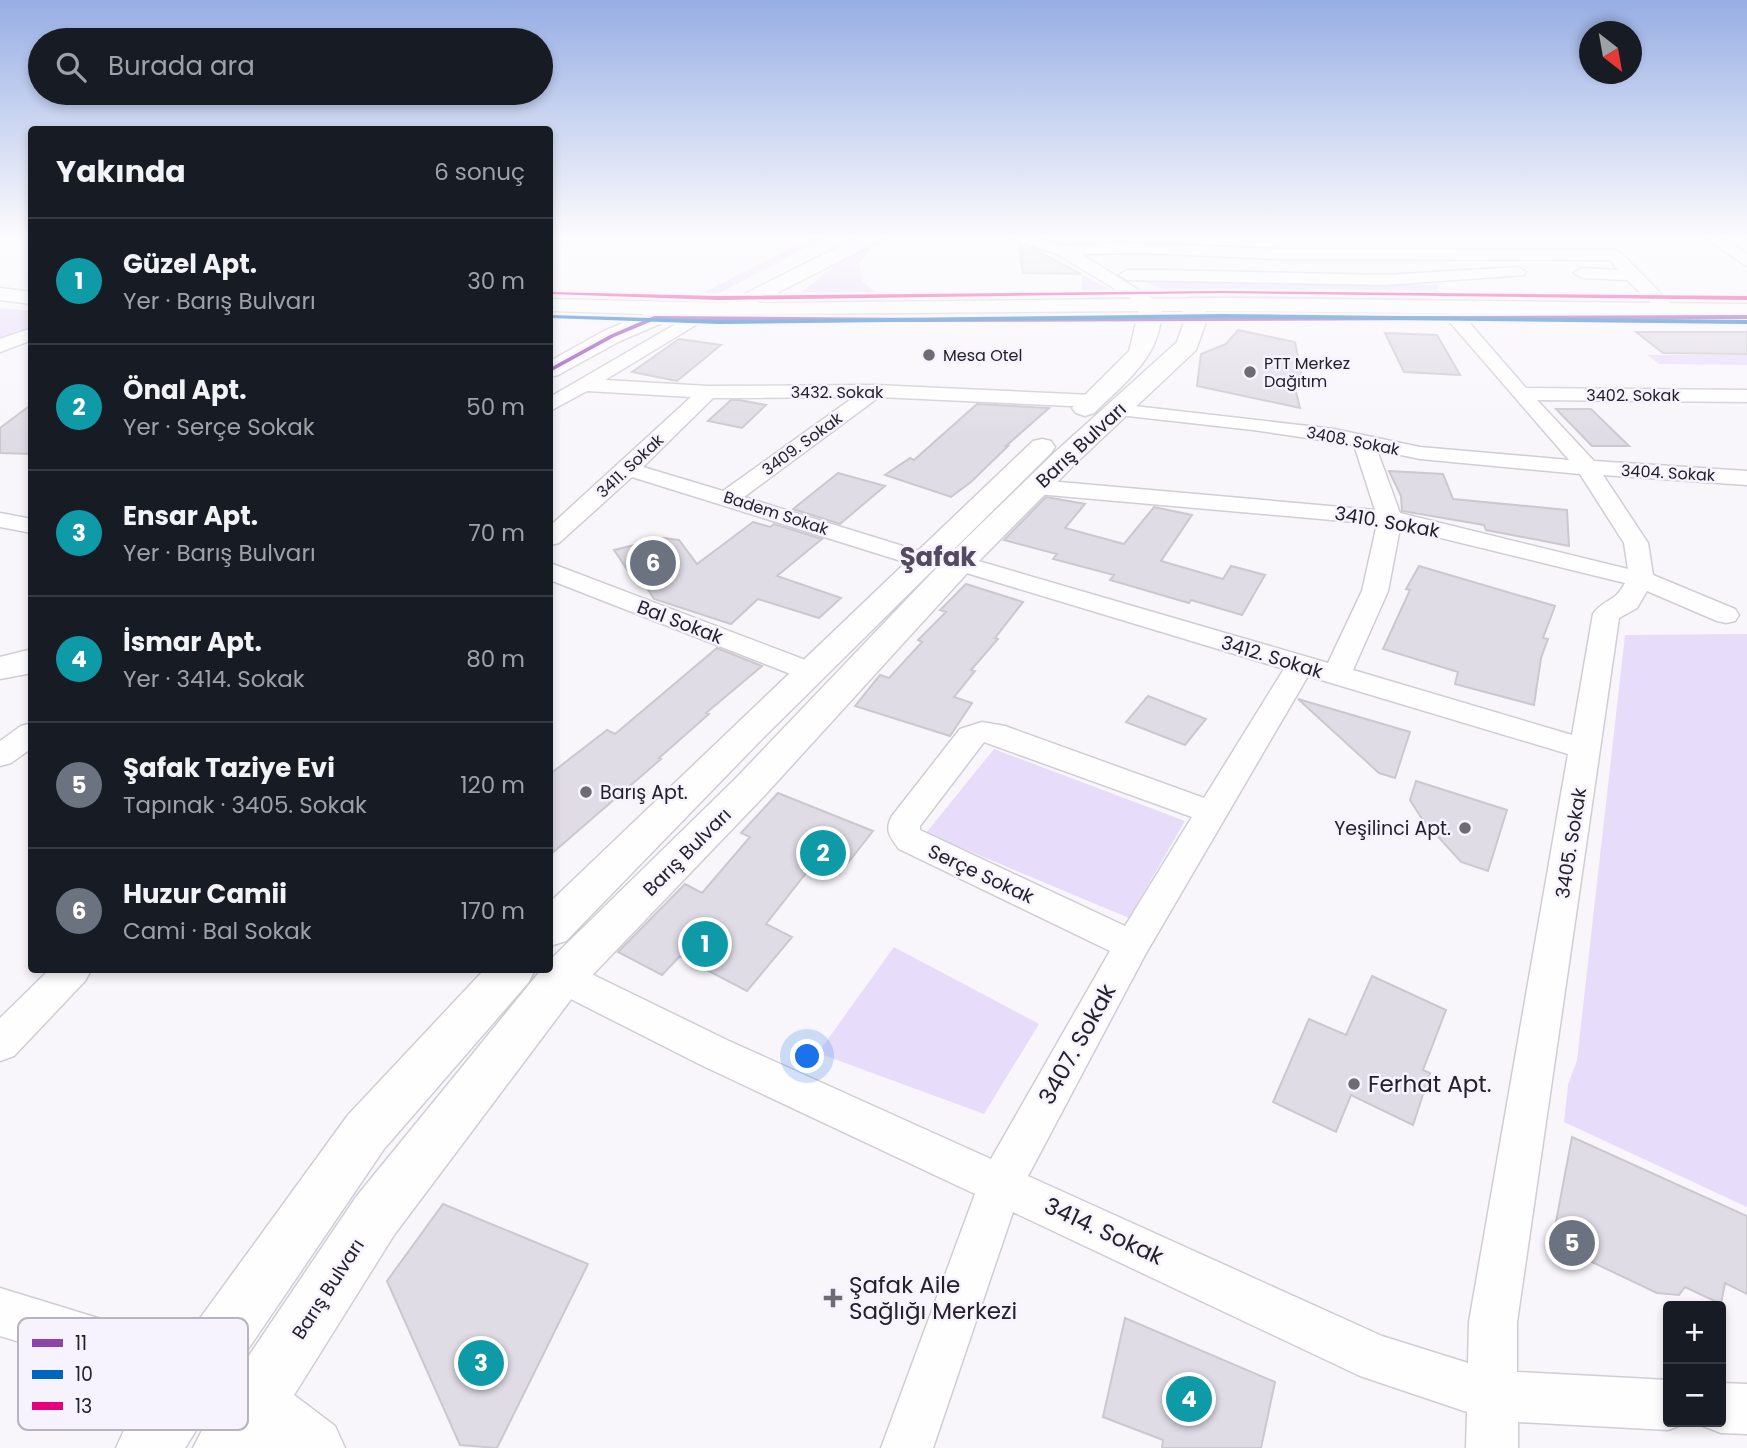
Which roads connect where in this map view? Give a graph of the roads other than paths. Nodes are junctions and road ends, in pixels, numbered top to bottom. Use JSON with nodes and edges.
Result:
{"nodes":[{"id":1,"x":745,"y":303,"type":"edge"},
{"id":2,"x":773,"y":303,"type":"edge"},
{"id":3,"x":1128,"y":303,"type":"edge"},
{"id":4,"x":1154,"y":303,"type":"edge"},
{"id":5,"x":1462,"y":303,"type":"edge"},
{"id":6,"x":1658,"y":303,"type":"edge"},
{"id":7,"x":553,"y":306,"type":"edge"},
{"id":8,"x":779,"y":309,"type":"junction"},
{"id":9,"x":1667,"y":309,"type":"junction"},
{"id":10,"x":719,"y":310,"type":"junction"},
{"id":11,"x":1747,"y":310,"type":"edge"},
{"id":12,"x":1461,"y":312,"type":"junction"},
{"id":13,"x":553,"y":315,"type":"edge"},
{"id":14,"x":576,"y":317,"type":"junction"},
{"id":15,"x":1747,"y":317,"type":"edge"},
{"id":16,"x":654,"y":318,"type":"junction"},
{"id":17,"x":803,"y":318,"type":"junction"},
{"id":18,"x":693,"y":319,"type":"junction"},
{"id":19,"x":1147,"y":323,"type":"junction"},
{"id":20,"x":1192,"y":323,"type":"junction"},
{"id":21,"x":28,"y":335,"type":"edge"},
{"id":22,"x":0,"y":346,"type":"edge"},
{"id":23,"x":588,"y":349,"type":"junction"},
{"id":24,"x":553,"y":368,"type":"edge"},
{"id":25,"x":582,"y":386,"type":"junction"},
{"id":26,"x":875,"y":391,"type":"junction"},
{"id":27,"x":708,"y":392,"type":"junction"},
{"id":28,"x":1520,"y":394,"type":"junction"},
{"id":29,"x":1747,"y":396,"type":"edge"},
{"id":30,"x":553,"y":403,"type":"edge"},
{"id":31,"x":1104,"y":406,"type":"junction"},
{"id":32,"x":1363,"y":442,"type":"junction"},
{"id":33,"x":628,"y":469,"type":"junction"},
{"id":34,"x":1589,"y":469,"type":"junction"},
{"id":35,"x":1747,"y":478,"type":"edge"},
{"id":36,"x":1037,"y":487,"type":"junction"},
{"id":37,"x":728,"y":498,"type":"junction"},
{"id":38,"x":1390,"y":519,"type":"junction"},
{"id":39,"x":0,"y":520,"type":"edge"},
{"id":40,"x":28,"y":525,"type":"edge"},
{"id":41,"x":553,"y":535,"type":"edge"},
{"id":42,"x":941,"y":562,"type":"junction"},
{"id":43,"x":553,"y":572,"type":"edge"},
{"id":44,"x":1634,"y":591,"type":"junction"},
{"id":45,"x":1736,"y":615,"type":"edge"},
{"id":46,"x":1318,"y":671,"type":"junction"},
{"id":47,"x":811,"y":672,"type":"junction"},
{"id":48,"x":1586,"y":749,"type":"junction"},
{"id":49,"x":1210,"y":812,"type":"junction"},
{"id":50,"x":553,"y":926,"type":"edge"},
{"id":51,"x":1132,"y":945,"type":"junction"},
{"id":52,"x":553,"y":959,"type":"edge"},
{"id":53,"x":69,"y":973,"type":"edge"},
{"id":54,"x":537,"y":973,"type":"edge"},
{"id":55,"x":0,"y":1044,"type":"edge"},
{"id":56,"x":1001,"y":1183,"type":"junction"},
{"id":57,"x":0,"y":1312,"type":"edge"},
{"id":58,"x":20,"y":1318,"type":"edge"},
{"id":59,"x":235,"y":1318,"type":"edge"},
{"id":60,"x":1494,"y":1396,"type":"junction"},
{"id":61,"x":1663,"y":1405,"type":"edge"},
{"id":62,"x":1726,"y":1408,"type":"edge"},
{"id":63,"x":1747,"y":1409,"type":"edge"},
{"id":64,"x":248,"y":1411,"type":"edge"},
{"id":65,"x":248,"y":1428,"type":"edge"},
{"id":66,"x":160,"y":1430,"type":"edge"},
{"id":67,"x":148,"y":1448,"type":"edge"},
{"id":68,"x":313,"y":1448,"type":"edge"},
{"id":69,"x":907,"y":1448,"type":"edge"},
{"id":70,"x":1492,"y":1448,"type":"edge"}],
"edges":[{"from":1,"to":10,"type":"main road"},
{"from":2,"to":8,"type":"main road"},
{"from":3,"to":19,"type":"street"},
{"from":4,"to":20,"type":"street"},
{"from":5,"to":12,"type":"street"},
{"from":6,"to":9,"type":"street"},
{"from":7,"to":10,"type":"main road"},
{"from":8,"to":10,"type":"main road"},
{"from":8,"to":17,"type":"main road"},
{"from":8,"to":19,"type":"main road"},
{"from":9,"to":11,"type":"main road"},
{"from":9,"to":12,"type":"main road"},
{"from":12,"to":15,"type":"main road"},
{"from":12,"to":20,"type":"main road"},
{"from":12,"to":20,"type":"main road","name":"Barış Bulvarı"},
{"from":12,"to":28,"type":"street"},
{"from":13,"to":14,"type":"main road"},
{"from":14,"to":16,"type":"main road"},
{"from":14,"to":23,"type":"main road"},
{"from":16,"to":18,"type":"main road"},
{"from":16,"to":23,"type":"main road"},
{"from":17,"to":18,"type":"main road"},
{"from":17,"to":19,"type":"main road"},
{"from":18,"to":25,"type":"street"},
{"from":19,"to":20,"type":"main road"},
{"from":19,"to":31,"type":"main road","name":"Barış Bulvarı"},
{"from":20,"to":31,"type":"main road","name":"Barış Bulvarı"},
{"from":21,"to":22,"type":"street"},
{"from":23,"to":24,"type":"main road"},
{"from":25,"to":27,"type":"street","name":"3432. Sokak"},
{"from":25,"to":30,"type":"street"},
{"from":26,"to":27,"type":"street","name":"3432. Sokak"},
{"from":26,"to":31,"type":"street","name":"3432. Sokak"},
{"from":26,"to":37,"type":"street","name":"3409. Sokak"},
{"from":27,"to":33,"type":"street","name":"3411. Sokak"},
{"from":28,"to":29,"type":"street","name":"3402. Sokak"},
{"from":28,"to":34,"type":"street"},
{"from":31,"to":32,"type":"street","name":"3408. Sokak"},
{"from":31,"to":36,"type":"main road","name":"Barış Bulvarı"},
{"from":31,"to":42,"type":"main road","name":"Barış Bulvarı"},
{"from":32,"to":34,"type":"street","name":"3408. Sokak"},
{"from":32,"to":38,"type":"street"},
{"from":33,"to":37,"type":"street","name":"Badem Sokak"},
{"from":33,"to":41,"type":"street","name":"3411. Sokak"},
{"from":34,"to":35,"type":"street","name":"3404. Sokak"},
{"from":34,"to":44,"type":"street"},
{"from":36,"to":38,"type":"street","name":"3410. Sokak"},
{"from":36,"to":42,"type":"main road","name":"Barış Bulvarı"},
{"from":37,"to":42,"type":"street","name":"Badem Sokak"},
{"from":38,"to":44,"type":"street","name":"3410. Sokak"},
{"from":38,"to":46,"type":"street","name":"3407. Sokak"},
{"from":39,"to":40,"type":"street"},
{"from":42,"to":46,"type":"street","name":"3412. Sokak"},
{"from":42,"to":47,"type":"main road","name":"Barış Bulvarı"},
{"from":42,"to":52,"type":"main road","name":"Barış Bulvarı"},
{"from":43,"to":47,"type":"street","name":"Bal Sokak"},
{"from":44,"to":45,"type":"street","name":"3410. Sokak"},
{"from":44,"to":48,"type":"street","name":"3405. Sokak"},
{"from":46,"to":48,"type":"street","name":"3412. Sokak"},
{"from":46,"to":49,"type":"street","name":"3407. Sokak"},
{"from":47,"to":50,"type":"main road","name":"Barış Bulvarı"},
{"from":48,"to":60,"type":"street","name":"3405. Sokak"},
{"from":49,"to":51,"type":"street","name":"3407. Sokak"},
{"from":49,"to":51,"type":"street","name":"Serçe Sokak"},
{"from":51,"to":56,"type":"street","name":"3407. Sokak"},
{"from":53,"to":55,"type":"street"},
{"from":54,"to":56,"type":"street","name":"3414. Sokak"},
{"from":54,"to":59,"type":"main road","name":"Barış Bulvarı"},
{"from":54,"to":64,"type":"main road","name":"Barış Bulvarı"},
{"from":56,"to":60,"type":"street","name":"3414. Sokak"},
{"from":56,"to":69,"type":"street","name":"3407. Sokak"},
{"from":57,"to":58,"type":"street"},
{"from":60,"to":61,"type":"street","name":"3414. Sokak"},
{"from":60,"to":70,"type":"street","name":"3405. Sokak"},
{"from":62,"to":63,"type":"street"},
{"from":65,"to":68,"type":"main road"},
{"from":66,"to":67,"type":"main road","name":"Barış Bulvarı"}]}
